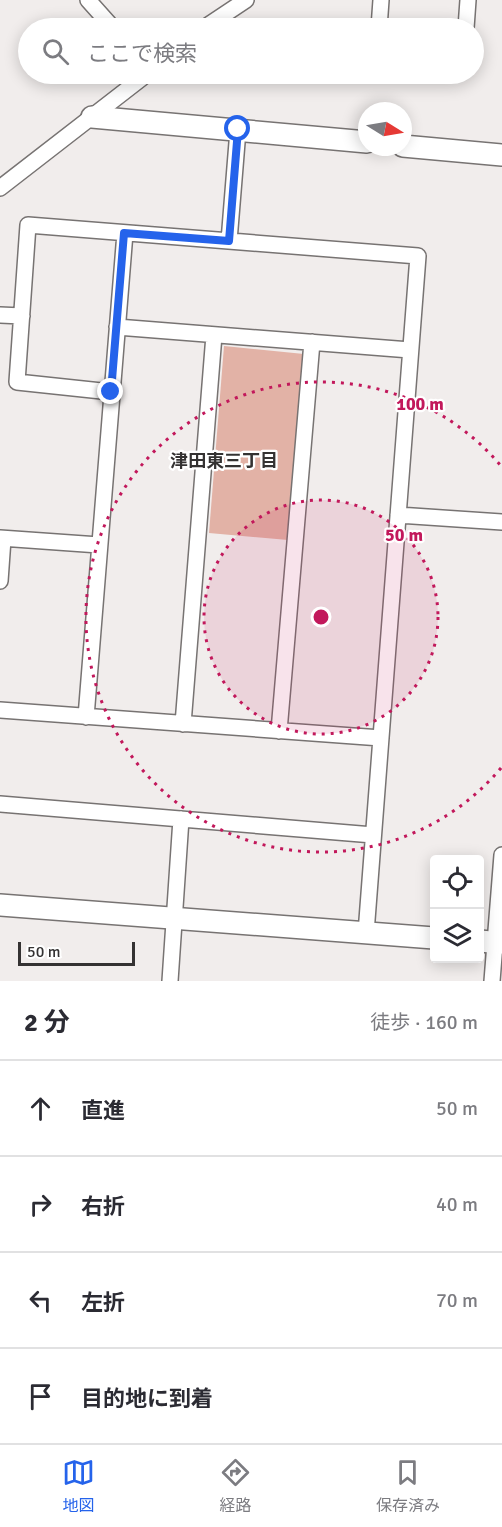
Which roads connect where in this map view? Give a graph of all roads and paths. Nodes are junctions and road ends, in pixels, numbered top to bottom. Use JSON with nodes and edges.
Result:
{"nodes":[{"id":1,"x":88,"y":0,"type":"edge"},
{"id":2,"x":246,"y":0,"type":"edge"},
{"id":3,"x":381,"y":0,"type":"edge"},
{"id":4,"x":468,"y":0,"type":"edge"},
{"id":5,"x":104,"y":18,"type":"edge"},
{"id":6,"x":219,"y":18,"type":"edge"},
{"id":7,"x":380,"y":18,"type":"edge"},
{"id":8,"x":467,"y":18,"type":"edge"},
{"id":9,"x":134,"y":84,"type":"edge"},
{"id":10,"x":92,"y":117,"type":"junction"},
{"id":11,"x":238,"y":129,"type":"junction"},
{"id":12,"x":358,"y":141,"type":"edge"},
{"id":13,"x":412,"y":147,"type":"edge"},
{"id":14,"x":502,"y":155,"type":"edge"},
{"id":15,"x":0,"y":188,"type":"edge"},
{"id":16,"x":124,"y":233,"type":"junction"},
{"id":17,"x":229,"y":241,"type":"junction"},
{"id":18,"x":0,"y":315,"type":"edge"},
{"id":19,"x":22,"y":316,"type":"junction"},
{"id":20,"x":117,"y":327,"type":"junction"},
{"id":21,"x":214,"y":335,"type":"junction"},
{"id":22,"x":312,"y":342,"type":"junction"},
{"id":23,"x":410,"y":350,"type":"junction"},
{"id":24,"x":111,"y":392,"type":"junction"},
{"id":25,"x":398,"y":515,"type":"junction"},
{"id":26,"x":502,"y":522,"type":"edge"},
{"id":27,"x":2,"y":539,"type":"edge"},
{"id":28,"x":99,"y":545,"type":"junction"},
{"id":29,"x":0,"y":581,"type":"edge"},
{"id":30,"x":0,"y":710,"type":"edge"},
{"id":31,"x":86,"y":717,"type":"junction"},
{"id":32,"x":183,"y":724,"type":"junction"},
{"id":33,"x":279,"y":731,"type":"junction"},
{"id":34,"x":381,"y":738,"type":"junction"},
{"id":35,"x":0,"y":804,"type":"edge"},
{"id":36,"x":181,"y":819,"type":"junction"},
{"id":37,"x":374,"y":835,"type":"junction"},
{"id":38,"x":502,"y":855,"type":"edge"},
{"id":39,"x":0,"y":905,"type":"edge"},
{"id":40,"x":174,"y":917,"type":"junction"},
{"id":41,"x":366,"y":933,"type":"junction"},
{"id":42,"x":430,"y":938,"type":"edge"},
{"id":43,"x":492,"y":942,"type":"edge"},
{"id":44,"x":170,"y":981,"type":"edge"},
{"id":45,"x":492,"y":981,"type":"edge"}],
"edges":[{"from":1,"to":5,"type":"street"},
{"from":2,"to":6,"type":"street"},
{"from":3,"to":7,"type":"street"},
{"from":4,"to":8,"type":"street"},
{"from":9,"to":10,"type":"street"},
{"from":10,"to":11,"type":"street"},
{"from":10,"to":15,"type":"street"},
{"from":11,"to":12,"type":"street"},
{"from":11,"to":17,"type":"street"},
{"from":13,"to":14,"type":"street"},
{"from":16,"to":17,"type":"street"},
{"from":16,"to":19,"type":"street"},
{"from":16,"to":20,"type":"street"},
{"from":17,"to":23,"type":"street"},
{"from":18,"to":19,"type":"street"},
{"from":19,"to":24,"type":"street"},
{"from":20,"to":21,"type":"street"},
{"from":20,"to":24,"type":"street"},
{"from":21,"to":22,"type":"street"},
{"from":21,"to":32,"type":"street"},
{"from":22,"to":23,"type":"street"},
{"from":22,"to":33,"type":"street"},
{"from":23,"to":25,"type":"street"},
{"from":24,"to":28,"type":"street"},
{"from":25,"to":26,"type":"street"},
{"from":25,"to":34,"type":"street"},
{"from":27,"to":28,"type":"street"},
{"from":27,"to":29,"type":"street"},
{"from":28,"to":31,"type":"street"},
{"from":30,"to":31,"type":"street"},
{"from":31,"to":32,"type":"street"},
{"from":32,"to":33,"type":"street"},
{"from":33,"to":34,"type":"street"},
{"from":34,"to":37,"type":"street"},
{"from":35,"to":36,"type":"street"},
{"from":36,"to":37,"type":"street"},
{"from":36,"to":40,"type":"street"},
{"from":37,"to":41,"type":"street"},
{"from":38,"to":43,"type":"street"},
{"from":39,"to":40,"type":"street"},
{"from":40,"to":41,"type":"street"},
{"from":40,"to":44,"type":"street"},
{"from":41,"to":42,"type":"street"},
{"from":43,"to":45,"type":"street"}]}
